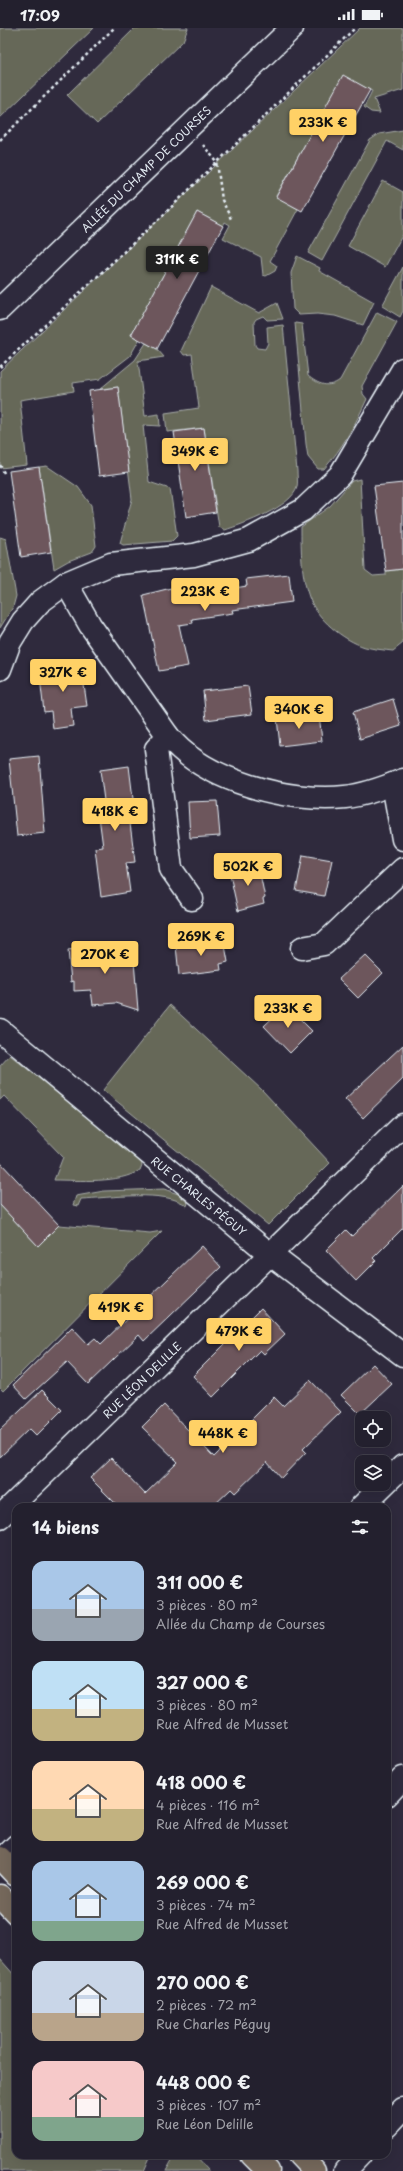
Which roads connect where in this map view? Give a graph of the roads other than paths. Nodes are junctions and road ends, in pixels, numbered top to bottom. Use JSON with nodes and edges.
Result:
{"nodes":[{"id":1,"x":292,"y":28,"type":"edge"},
{"id":2,"x":0,"y":309,"type":"edge"},
{"id":3,"x":403,"y":370,"type":"edge"},
{"id":4,"x":66,"y":584,"type":"junction"},
{"id":5,"x":0,"y":669,"type":"edge"},
{"id":6,"x":168,"y":736,"type":"junction"},
{"id":7,"x":398,"y":782,"type":"edge"},
{"id":8,"x":403,"y":839,"type":"edge"},
{"id":9,"x":403,"y":869,"type":"edge"},
{"id":10,"x":192,"y":899,"type":"dead end"},
{"id":11,"x":302,"y":948,"type":"dead end"},
{"id":12,"x":0,"y":1030,"type":"edge"},
{"id":13,"x":403,"y":1125,"type":"edge"},
{"id":14,"x":271,"y":1255,"type":"junction"},
{"id":15,"x":403,"y":1355,"type":"edge"},
{"id":16,"x":403,"y":1466,"type":"edge"},
{"id":17,"x":14,"y":1503,"type":"edge"},
{"id":18,"x":365,"y":1503,"type":"edge"},
{"id":19,"x":12,"y":1505,"type":"edge"},
{"id":20,"x":0,"y":1517,"type":"edge"},
{"id":21,"x":403,"y":1778,"type":"edge"},
{"id":22,"x":391,"y":1790,"type":"edge"},
{"id":23,"x":0,"y":1896,"type":"edge"},
{"id":24,"x":12,"y":1909,"type":"edge"},
{"id":25,"x":403,"y":2109,"type":"edge"},
{"id":26,"x":391,"y":2122,"type":"edge"},
{"id":27,"x":303,"y":2159,"type":"edge"},
{"id":28,"x":356,"y":2159,"type":"edge"},
{"id":29,"x":314,"y":2171,"type":"edge"},
{"id":30,"x":346,"y":2171,"type":"edge"}],
"edges":[{"from":1,"to":2,"type":"street","name":"ALLÉE DU CHAMP DE COURSES"},
{"from":3,"to":4,"type":"street"},
{"from":4,"to":5,"type":"street"},
{"from":4,"to":6,"type":"street"},
{"from":6,"to":7,"type":"street"},
{"from":6,"to":10,"type":"street"},
{"from":7,"to":8,"type":"street"},
{"from":9,"to":11,"type":"street"},
{"from":12,"to":14,"type":"street","name":"RUE CHARLES PÉGUY"},
{"from":13,"to":14,"type":"street","name":"RUE LÉON DELILLE"},
{"from":14,"to":15,"type":"street","name":"RUE CHARLES PÉGUY"},
{"from":14,"to":17,"type":"street","name":"RUE LÉON DELILLE"},
{"from":16,"to":18,"type":"street"},
{"from":19,"to":20,"type":"street","name":"RUE LÉON DELILLE"},
{"from":21,"to":22,"type":"street"},
{"from":23,"to":24,"type":"main road"},
{"from":25,"to":26,"type":"street"},
{"from":27,"to":29,"type":"main road"},
{"from":28,"to":30,"type":"street"}]}
